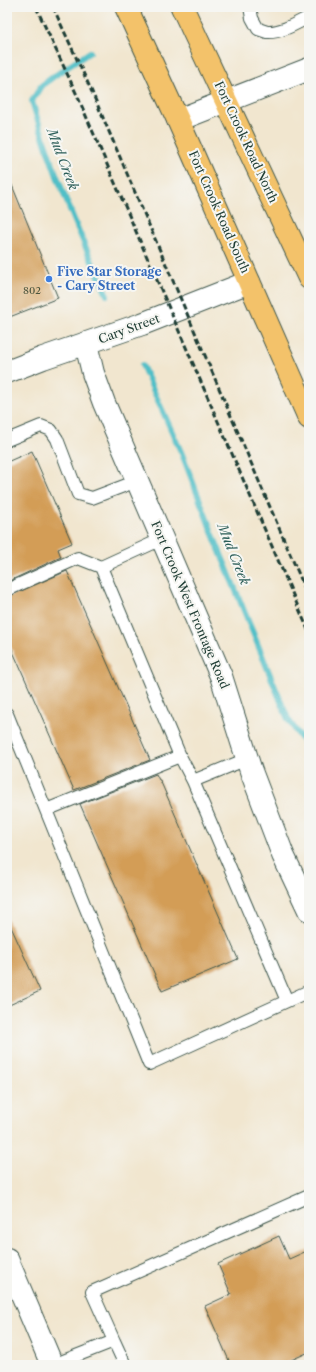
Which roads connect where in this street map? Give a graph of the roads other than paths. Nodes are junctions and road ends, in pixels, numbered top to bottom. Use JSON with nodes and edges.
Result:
{"nodes":[{"id":1,"x":126,"y":7,"type":"edge"},
{"id":2,"x":182,"y":7,"type":"edge"},
{"id":3,"x":250,"y":7,"type":"edge"},
{"id":4,"x":309,"y":17,"type":"edge"},
{"id":5,"x":309,"y":69,"type":"edge"},
{"id":6,"x":226,"y":101,"type":"junction"},
{"id":7,"x":178,"y":120,"type":"junction"},
{"id":8,"x":309,"y":278,"type":"edge"},
{"id":9,"x":249,"y":282,"type":"junction"},
{"id":10,"x":86,"y":344,"type":"junction"},
{"id":11,"x":7,"y":372,"type":"edge"},
{"id":12,"x":309,"y":418,"type":"edge"},
{"id":13,"x":7,"y":440,"type":"edge"},
{"id":14,"x":137,"y":481,"type":"junction"},
{"id":15,"x":162,"y":539,"type":"junction"},
{"id":16,"x":101,"y":567,"type":"junction"},
{"id":17,"x":7,"y":590,"type":"edge"},
{"id":18,"x":7,"y":714,"type":"edge"},
{"id":19,"x":180,"y":756,"type":"junction"},
{"id":20,"x":247,"y":759,"type":"junction"},
{"id":21,"x":193,"y":781,"type":"junction"},
{"id":22,"x":46,"y":810,"type":"junction"},
{"id":23,"x":309,"y":910,"type":"edge"},
{"id":24,"x":309,"y":991,"type":"edge"},
{"id":25,"x":287,"y":1002,"type":"junction"},
{"id":26,"x":309,"y":1196,"type":"edge"},
{"id":27,"x":7,"y":1259,"type":"edge"},
{"id":28,"x":114,"y":1341,"type":"junction"},
{"id":29,"x":53,"y":1365,"type":"edge"},
{"id":30,"x":126,"y":1365,"type":"edge"}],
"edges":[{"from":1,"to":7,"type":"main road","name":"Fort Crook Road South"},
{"from":2,"to":6,"type":"main road","name":"Fort Crook Road North"},
{"from":3,"to":4,"type":"lane"},
{"from":5,"to":6,"type":"street"},
{"from":6,"to":7,"type":"street"},
{"from":6,"to":8,"type":"main road","name":"Fort Crook Road North"},
{"from":7,"to":9,"type":"main road","name":"Fort Crook Road South"},
{"from":9,"to":10,"type":"street","name":"Cary Street"},
{"from":9,"to":12,"type":"main road","name":"Fort Crook Road South"},
{"from":10,"to":11,"type":"street","name":"Cary Street"},
{"from":10,"to":14,"type":"street","name":"Fort Crook West Frontage Road"},
{"from":13,"to":14,"type":"lane"},
{"from":14,"to":15,"type":"street","name":"Fort Crook West Frontage Road"},
{"from":15,"to":16,"type":"lane"},
{"from":15,"to":20,"type":"street","name":"Fort Crook West Frontage Road"},
{"from":16,"to":17,"type":"lane"},
{"from":16,"to":19,"type":"lane"},
{"from":18,"to":22,"type":"lane"},
{"from":19,"to":21,"type":"lane"},
{"from":19,"to":22,"type":"lane"},
{"from":20,"to":21,"type":"lane"},
{"from":20,"to":23,"type":"street","name":"Fort Crook West Frontage Road"},
{"from":21,"to":25,"type":"lane"},
{"from":22,"to":25,"type":"lane"},
{"from":24,"to":25,"type":"lane"},
{"from":26,"to":28,"type":"lane"},
{"from":27,"to":29,"type":"street"},
{"from":28,"to":29,"type":"lane"},
{"from":28,"to":30,"type":"lane"}]}
